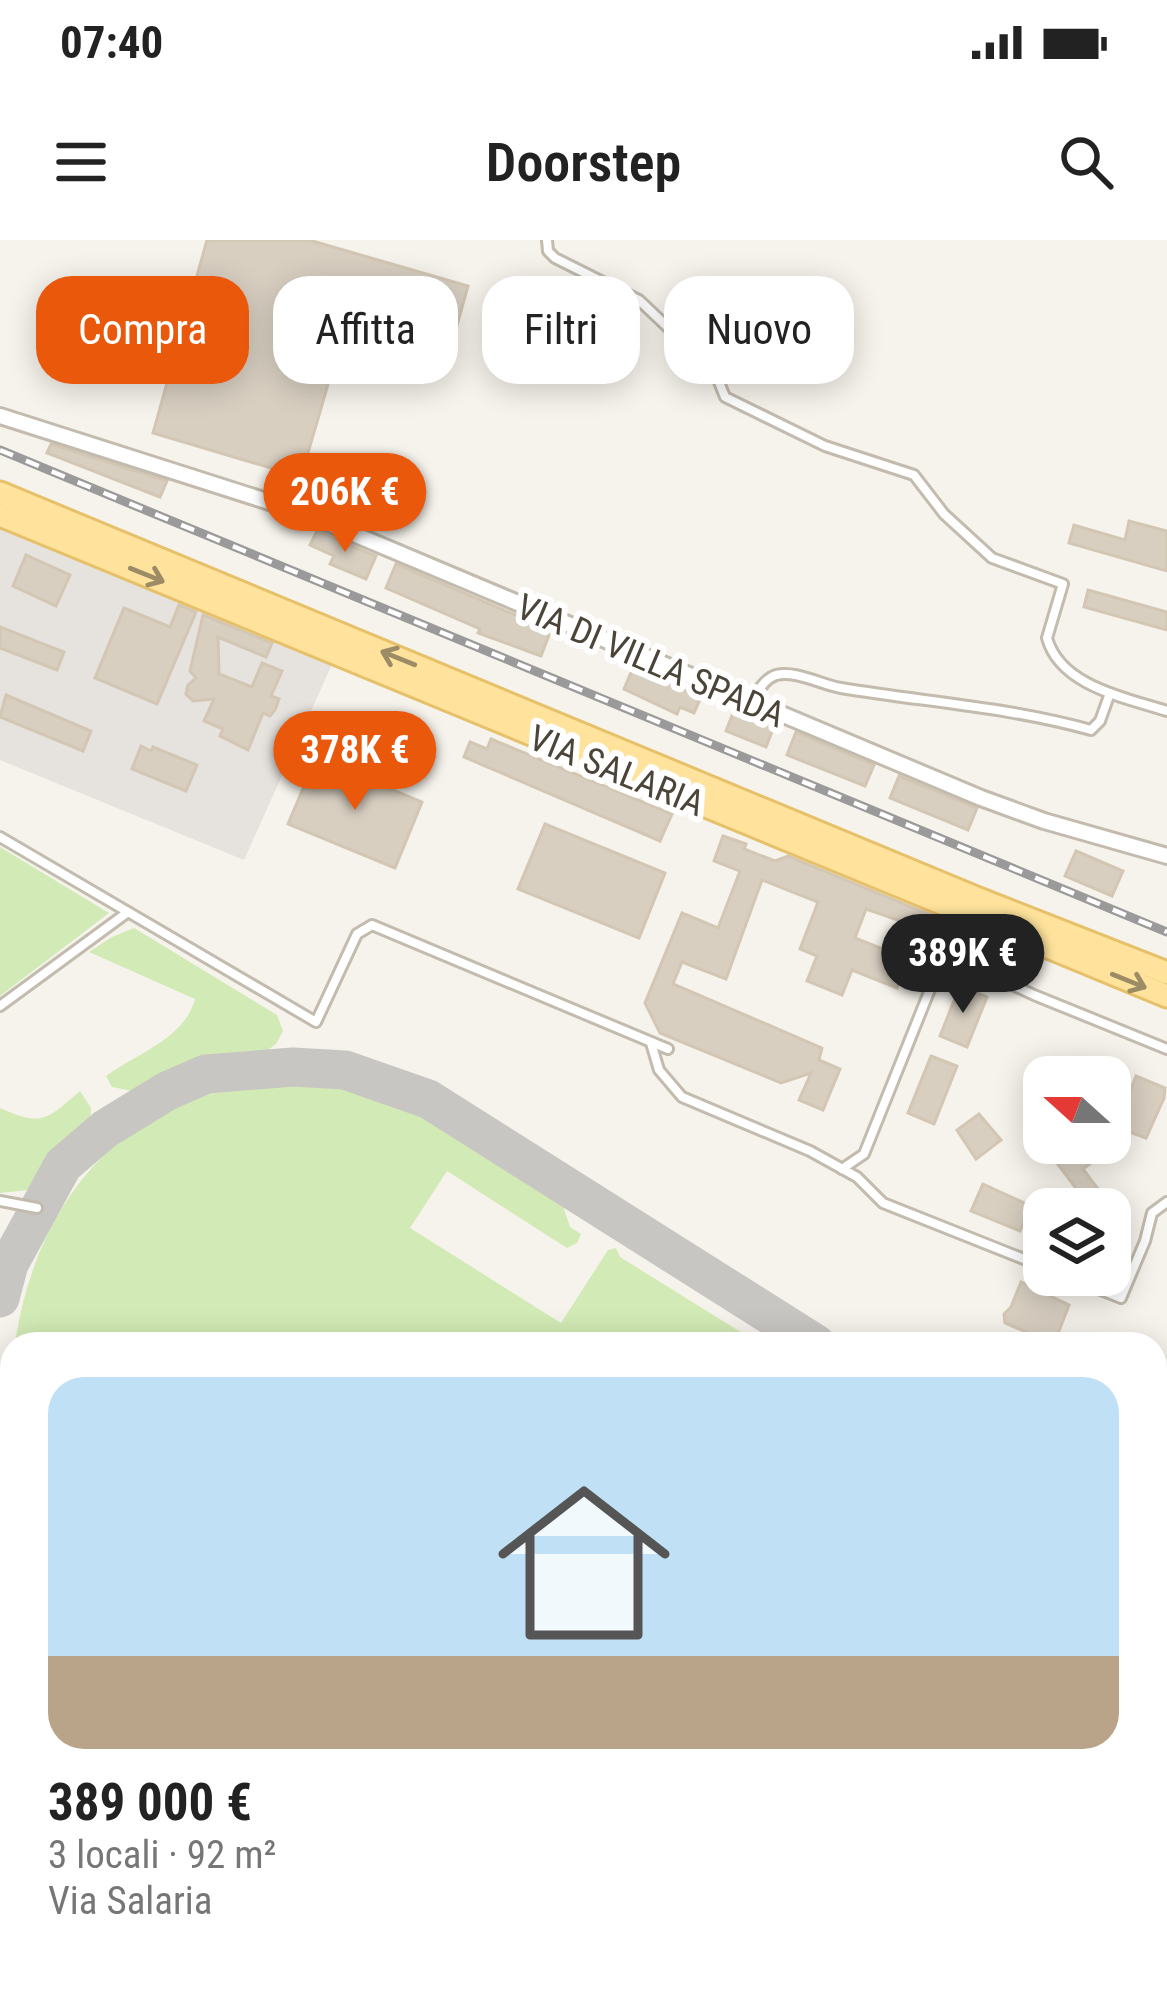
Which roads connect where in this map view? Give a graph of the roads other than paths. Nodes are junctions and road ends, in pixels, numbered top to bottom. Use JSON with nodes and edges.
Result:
{"nodes":[{"id":1,"x":547,"y":240,"type":"edge"},
{"id":2,"x":0,"y":416,"type":"edge"},
{"id":3,"x":0,"y":493,"type":"edge"},
{"id":4,"x":0,"y":515,"type":"edge"},
{"id":5,"x":1110,"y":693,"type":"junction"},
{"id":6,"x":751,"y":704,"type":"junction"},
{"id":7,"x":1167,"y":711,"type":"edge"},
{"id":8,"x":0,"y":837,"type":"edge"},
{"id":9,"x":1167,"y":856,"type":"edge"},
{"id":10,"x":972,"y":907,"type":"junction"},
{"id":11,"x":128,"y":912,"type":"junction"},
{"id":12,"x":950,"y":955,"type":"junction"},
{"id":13,"x":1167,"y":973,"type":"edge"},
{"id":14,"x":1167,"y":996,"type":"edge"},
{"id":15,"x":0,"y":1006,"type":"edge"},
{"id":16,"x":650,"y":1041,"type":"junction"},
{"id":17,"x":668,"y":1049,"type":"dead end"},
{"id":18,"x":1167,"y":1049,"type":"edge"},
{"id":19,"x":842,"y":1169,"type":"junction"},
{"id":20,"x":0,"y":1201,"type":"edge"},
{"id":21,"x":1167,"y":1202,"type":"edge"},
{"id":22,"x":37,"y":1208,"type":"dead end"},
{"id":23,"x":1023,"y":1259,"type":"edge"},
{"id":24,"x":1131,"y":1274,"type":"edge"}],
"edges":[{"from":1,"to":5,"type":"lane"},
{"from":2,"to":6,"type":"street","name":"VIA DI VILLA SPADA"},
{"from":10,"to":3,"type":"main road","name":"VIA SALARIA","one_way":true},
{"from":4,"to":10,"type":"main road","name":"VIA SALARIA","one_way":true},
{"from":5,"to":6,"type":"lane"},
{"from":5,"to":7,"type":"lane"},
{"from":6,"to":9,"type":"street","name":"VIA DI VILLA SPADA"},
{"from":8,"to":11,"type":"lane"},
{"from":10,"to":12,"type":"lane"},
{"from":10,"to":13,"type":"main road","name":"VIA SALARIA"},
{"from":10,"to":14,"type":"main road","name":"VIA SALARIA","one_way":true},
{"from":11,"to":15,"type":"lane"},
{"from":11,"to":16,"type":"lane"},
{"from":12,"to":18,"type":"lane"},
{"from":12,"to":19,"type":"lane"},
{"from":16,"to":17,"type":"lane"},
{"from":16,"to":19,"type":"lane"},
{"from":19,"to":23,"type":"lane"},
{"from":20,"to":22,"type":"lane"},
{"from":21,"to":24,"type":"lane"}]}
